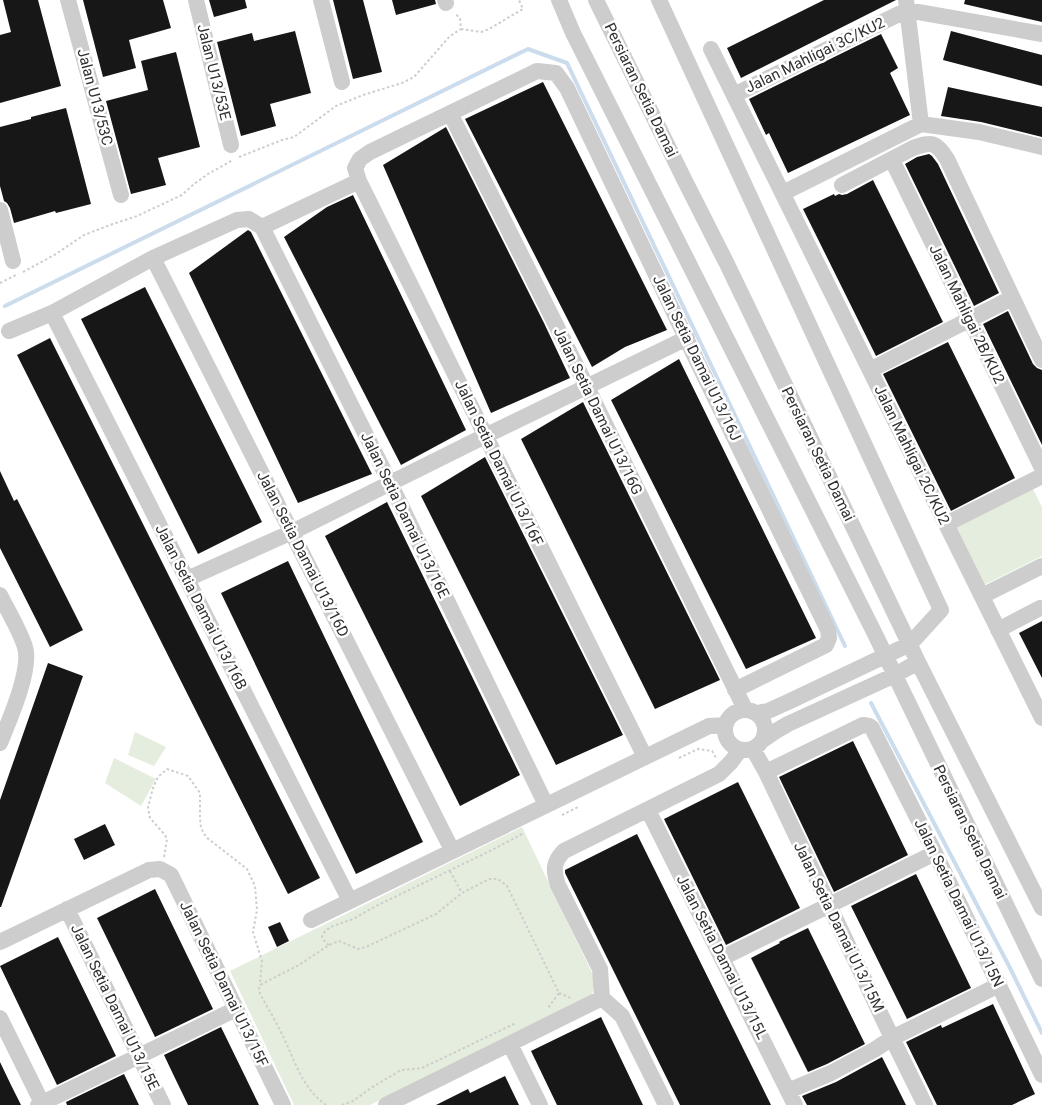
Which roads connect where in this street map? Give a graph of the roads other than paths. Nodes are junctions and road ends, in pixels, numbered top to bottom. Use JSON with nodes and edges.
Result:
{"nodes":[{"id":1,"x":68,"y":0,"type":"edge"},
{"id":2,"x":196,"y":0,"type":"edge"},
{"id":3,"x":321,"y":0,"type":"edge"},
{"id":4,"x":559,"y":0,"type":"edge"},
{"id":5,"x":596,"y":0,"type":"edge"},
{"id":6,"x":651,"y":0,"type":"edge"},
{"id":7,"x":906,"y":5,"type":"edge"},
{"id":8,"x":662,"y":7,"type":"edge"},
{"id":9,"x":1042,"y":34,"type":"edge"},
{"id":10,"x":711,"y":49,"type":"dead end"},
{"id":11,"x":342,"y":82,"type":"dead end"},
{"id":12,"x":734,"y":96,"type":"junction"},
{"id":13,"x":450,"y":114,"type":"junction"},
{"id":14,"x":921,"y":124,"type":"junction"},
{"id":15,"x":231,"y":145,"type":"dead end"},
{"id":16,"x":1042,"y":147,"type":"edge"},
{"id":17,"x":892,"y":160,"type":"junction"},
{"id":18,"x":357,"y":175,"type":"junction"},
{"id":19,"x":842,"y":185,"type":"dead end"},
{"id":20,"x":783,"y":193,"type":"junction"},
{"id":21,"x":121,"y":195,"type":"dead end"},
{"id":22,"x":0,"y":210,"type":"edge"},
{"id":23,"x":262,"y":227,"type":"junction"},
{"id":24,"x":153,"y":258,"type":"junction"},
{"id":25,"x":13,"y":261,"type":"dead end"},
{"id":26,"x":1012,"y":298,"type":"junction"},
{"id":27,"x":52,"y":313,"type":"junction"},
{"id":28,"x":970,"y":319,"type":"junction"},
{"id":29,"x":9,"y":331,"type":"dead end"},
{"id":30,"x":687,"y":338,"type":"junction"},
{"id":31,"x":1042,"y":360,"type":"edge"},
{"id":32,"x":870,"y":370,"type":"junction"},
{"id":33,"x":587,"y":388,"type":"junction"},
{"id":34,"x":485,"y":436,"type":"junction"},
{"id":35,"x":1042,"y":468,"type":"edge"},
{"id":36,"x":1042,"y":476,"type":"edge"},
{"id":37,"x":390,"y":483,"type":"junction"},
{"id":38,"x":946,"y":524,"type":"junction"},
{"id":39,"x":292,"y":532,"type":"junction"},
{"id":40,"x":1042,"y":566,"type":"edge"},
{"id":41,"x":187,"y":579,"type":"junction"},
{"id":42,"x":0,"y":596,"type":"edge"},
{"id":43,"x":982,"y":596,"type":"junction"},
{"id":44,"x":1040,"y":608,"type":"dead end"},
{"id":45,"x":998,"y":630,"type":"junction"},
{"id":46,"x":874,"y":632,"type":"junction"},
{"id":47,"x":910,"y":644,"type":"junction"},
{"id":48,"x":886,"y":657,"type":"junction"},
{"id":49,"x":918,"y":662,"type":"junction"},
{"id":50,"x":864,"y":667,"type":"junction"},
{"id":51,"x":894,"y":675,"type":"junction"},
{"id":52,"x":735,"y":690,"type":"junction"},
{"id":53,"x":751,"y":711,"type":"junction"},
{"id":54,"x":1042,"y":718,"type":"edge"},
{"id":55,"x":726,"y":725,"type":"junction"},
{"id":56,"x":0,"y":743,"type":"edge"},
{"id":57,"x":752,"y":746,"type":"junction"},
{"id":58,"x":645,"y":757,"type":"junction"},
{"id":59,"x":766,"y":772,"type":"junction"},
{"id":60,"x":546,"y":805,"type":"junction"},
{"id":61,"x":648,"y":810,"type":"junction"},
{"id":62,"x":452,"y":850,"type":"junction"},
{"id":63,"x":935,"y":853,"type":"junction"},
{"id":64,"x":350,"y":901,"type":"junction"},
{"id":65,"x":829,"y":906,"type":"junction"},
{"id":66,"x":1042,"y":908,"type":"edge"},
{"id":67,"x":67,"y":909,"type":"junction"},
{"id":68,"x":312,"y":920,"type":"dead end"},
{"id":69,"x":0,"y":942,"type":"edge"},
{"id":70,"x":722,"y":958,"type":"junction"},
{"id":71,"x":1042,"y":980,"type":"edge"},
{"id":72,"x":999,"y":985,"type":"junction"},
{"id":73,"x":602,"y":998,"type":"junction"},
{"id":74,"x":236,"y":1009,"type":"junction"},
{"id":75,"x":0,"y":1018,"type":"edge"},
{"id":76,"x":892,"y":1038,"type":"junction"},
{"id":77,"x":510,"y":1044,"type":"junction"},
{"id":78,"x":139,"y":1056,"type":"junction"},
{"id":79,"x":1042,"y":1075,"type":"edge"},
{"id":80,"x":792,"y":1098,"type":"edge"},
{"id":81,"x":410,"y":1100,"type":"edge"},
{"id":82,"x":41,"y":1104,"type":"edge"},
{"id":83,"x":163,"y":1105,"type":"edge"},
{"id":84,"x":283,"y":1105,"type":"edge"},
{"id":85,"x":386,"y":1105,"type":"edge"},
{"id":86,"x":540,"y":1105,"type":"edge"},
{"id":87,"x":666,"y":1105,"type":"edge"},
{"id":88,"x":926,"y":1105,"type":"edge"}],
"edges":[{"from":1,"to":21,"type":"street","name":"Jalan U13/53C"},
{"from":2,"to":15,"type":"street","name":"Jalan U13/53E"},
{"from":3,"to":11,"type":"street"},
{"from":4,"to":46,"type":"street","name":"Persiaran Setia Damai"},
{"from":5,"to":47,"type":"street","name":"Persiaran Setia Damai"},
{"from":6,"to":8,"type":"street"},
{"from":7,"to":9,"type":"street"},
{"from":7,"to":12,"type":"street","name":"Jalan Mahligai 3C/KU2"},
{"from":7,"to":14,"type":"street"},
{"from":8,"to":47,"type":"street"},
{"from":10,"to":12,"type":"street","name":"Jalan Mahligai 2C/KU2"},
{"from":12,"to":20,"type":"street","name":"Jalan Mahligai 2C/KU2"},
{"from":13,"to":18,"type":"street"},
{"from":13,"to":30,"type":"street","name":"Jalan Setia Damai U13/16J"},
{"from":13,"to":33,"type":"street","name":"Jalan Setia Damai U13/16G"},
{"from":14,"to":16,"type":"street"},
{"from":14,"to":20,"type":"street"},
{"from":17,"to":19,"type":"street"},
{"from":17,"to":26,"type":"street"},
{"from":17,"to":28,"type":"street","name":"Jalan Mahligai 2B/KU2"},
{"from":18,"to":23,"type":"street"},
{"from":18,"to":34,"type":"street","name":"Jalan Setia Damai U13/16F"},
{"from":20,"to":32,"type":"street","name":"Jalan Mahligai 2C/KU2"},
{"from":22,"to":25,"type":"street"},
{"from":23,"to":24,"type":"street"},
{"from":23,"to":37,"type":"street","name":"Jalan Setia Damai U13/16E"},
{"from":24,"to":27,"type":"street"},
{"from":24,"to":39,"type":"street","name":"Jalan Setia Damai U13/16D"},
{"from":26,"to":28,"type":"street"},
{"from":26,"to":31,"type":"street"},
{"from":27,"to":29,"type":"street"},
{"from":27,"to":41,"type":"street","name":"Jalan Setia Damai U13/16B"},
{"from":28,"to":32,"type":"street"},
{"from":28,"to":35,"type":"street","name":"Jalan Mahligai 2B/KU2"},
{"from":30,"to":33,"type":"street"},
{"from":30,"to":52,"type":"street","name":"Jalan Setia Damai U13/16J"},
{"from":32,"to":38,"type":"street","name":"Jalan Mahligai 2C/KU2"},
{"from":33,"to":34,"type":"street"},
{"from":33,"to":52,"type":"street","name":"Jalan Setia Damai U13/16G"},
{"from":34,"to":37,"type":"street"},
{"from":34,"to":58,"type":"street","name":"Jalan Setia Damai U13/16F"},
{"from":36,"to":38,"type":"street"},
{"from":37,"to":39,"type":"street"},
{"from":37,"to":60,"type":"street","name":"Jalan Setia Damai U13/16E"},
{"from":38,"to":43,"type":"street","name":"Jalan Mahligai 2C/KU2"},
{"from":39,"to":41,"type":"street"},
{"from":39,"to":62,"type":"street","name":"Jalan Setia Damai U13/16D"},
{"from":40,"to":43,"type":"street"},
{"from":41,"to":64,"type":"street","name":"Jalan Setia Damai U13/16B"},
{"from":42,"to":56,"type":"street"},
{"from":43,"to":45,"type":"street","name":"Jalan Mahligai 2C/KU2"},
{"from":44,"to":45,"type":"street"},
{"from":45,"to":54,"type":"street","name":"Jalan Mahligai 2C/KU2"},
{"from":46,"to":48,"type":"street","name":"Persiaran Setia Damai"},
{"from":46,"to":50,"type":"street"},
{"from":47,"to":48,"type":"street"},
{"from":47,"to":49,"type":"street","name":"Persiaran Setia Damai"},
{"from":48,"to":50,"type":"street"},
{"from":48,"to":51,"type":"street","name":"Persiaran Setia Damai"},
{"from":49,"to":51,"type":"street"},
{"from":49,"to":66,"type":"street","name":"Persiaran Setia Damai"},
{"from":50,"to":53,"type":"street"},
{"from":51,"to":57,"type":"street"},
{"from":51,"to":71,"type":"street","name":"Persiaran Setia Damai"},
{"from":52,"to":53,"type":"street","name":"Jalan Setia Damai U13/16G"},
{"from":53,"to":55,"type":"street"},
{"from":53,"to":57,"type":"street"},
{"from":55,"to":57,"type":"street"},
{"from":55,"to":58,"type":"street"},
{"from":57,"to":59,"type":"street","name":"Jalan Setia Damai U13/15M"},
{"from":57,"to":61,"type":"street"},
{"from":58,"to":60,"type":"street"},
{"from":59,"to":63,"type":"street","name":"Jalan Setia Damai U13/15N"},
{"from":59,"to":65,"type":"street","name":"Jalan Setia Damai U13/15M"},
{"from":60,"to":62,"type":"street"},
{"from":61,"to":70,"type":"street","name":"Jalan Setia Damai U13/15L"},
{"from":61,"to":73,"type":"street"},
{"from":62,"to":64,"type":"street"},
{"from":63,"to":65,"type":"street"},
{"from":63,"to":72,"type":"street","name":"Jalan Setia Damai U13/15N"},
{"from":64,"to":68,"type":"street"},
{"from":65,"to":70,"type":"street"},
{"from":65,"to":76,"type":"street","name":"Jalan Setia Damai U13/15M"},
{"from":67,"to":69,"type":"street"},
{"from":67,"to":74,"type":"street","name":"Jalan Setia Damai U13/15F"},
{"from":67,"to":78,"type":"street","name":"Jalan Setia Damai U13/15E"},
{"from":70,"to":80,"type":"street","name":"Jalan Setia Damai U13/15L"},
{"from":72,"to":76,"type":"street"},
{"from":72,"to":79,"type":"street","name":"Jalan Setia Damai U13/15N"},
{"from":73,"to":77,"type":"street"},
{"from":73,"to":87,"type":"street"},
{"from":74,"to":78,"type":"street"},
{"from":74,"to":84,"type":"street","name":"Jalan Setia Damai U13/15F"},
{"from":75,"to":82,"type":"street"},
{"from":76,"to":80,"type":"street"},
{"from":76,"to":88,"type":"street","name":"Jalan Setia Damai U13/15M"},
{"from":77,"to":81,"type":"street"},
{"from":77,"to":86,"type":"street"},
{"from":78,"to":82,"type":"street"},
{"from":78,"to":83,"type":"street","name":"Jalan Setia Damai U13/15E"},
{"from":81,"to":85,"type":"street"}]}
